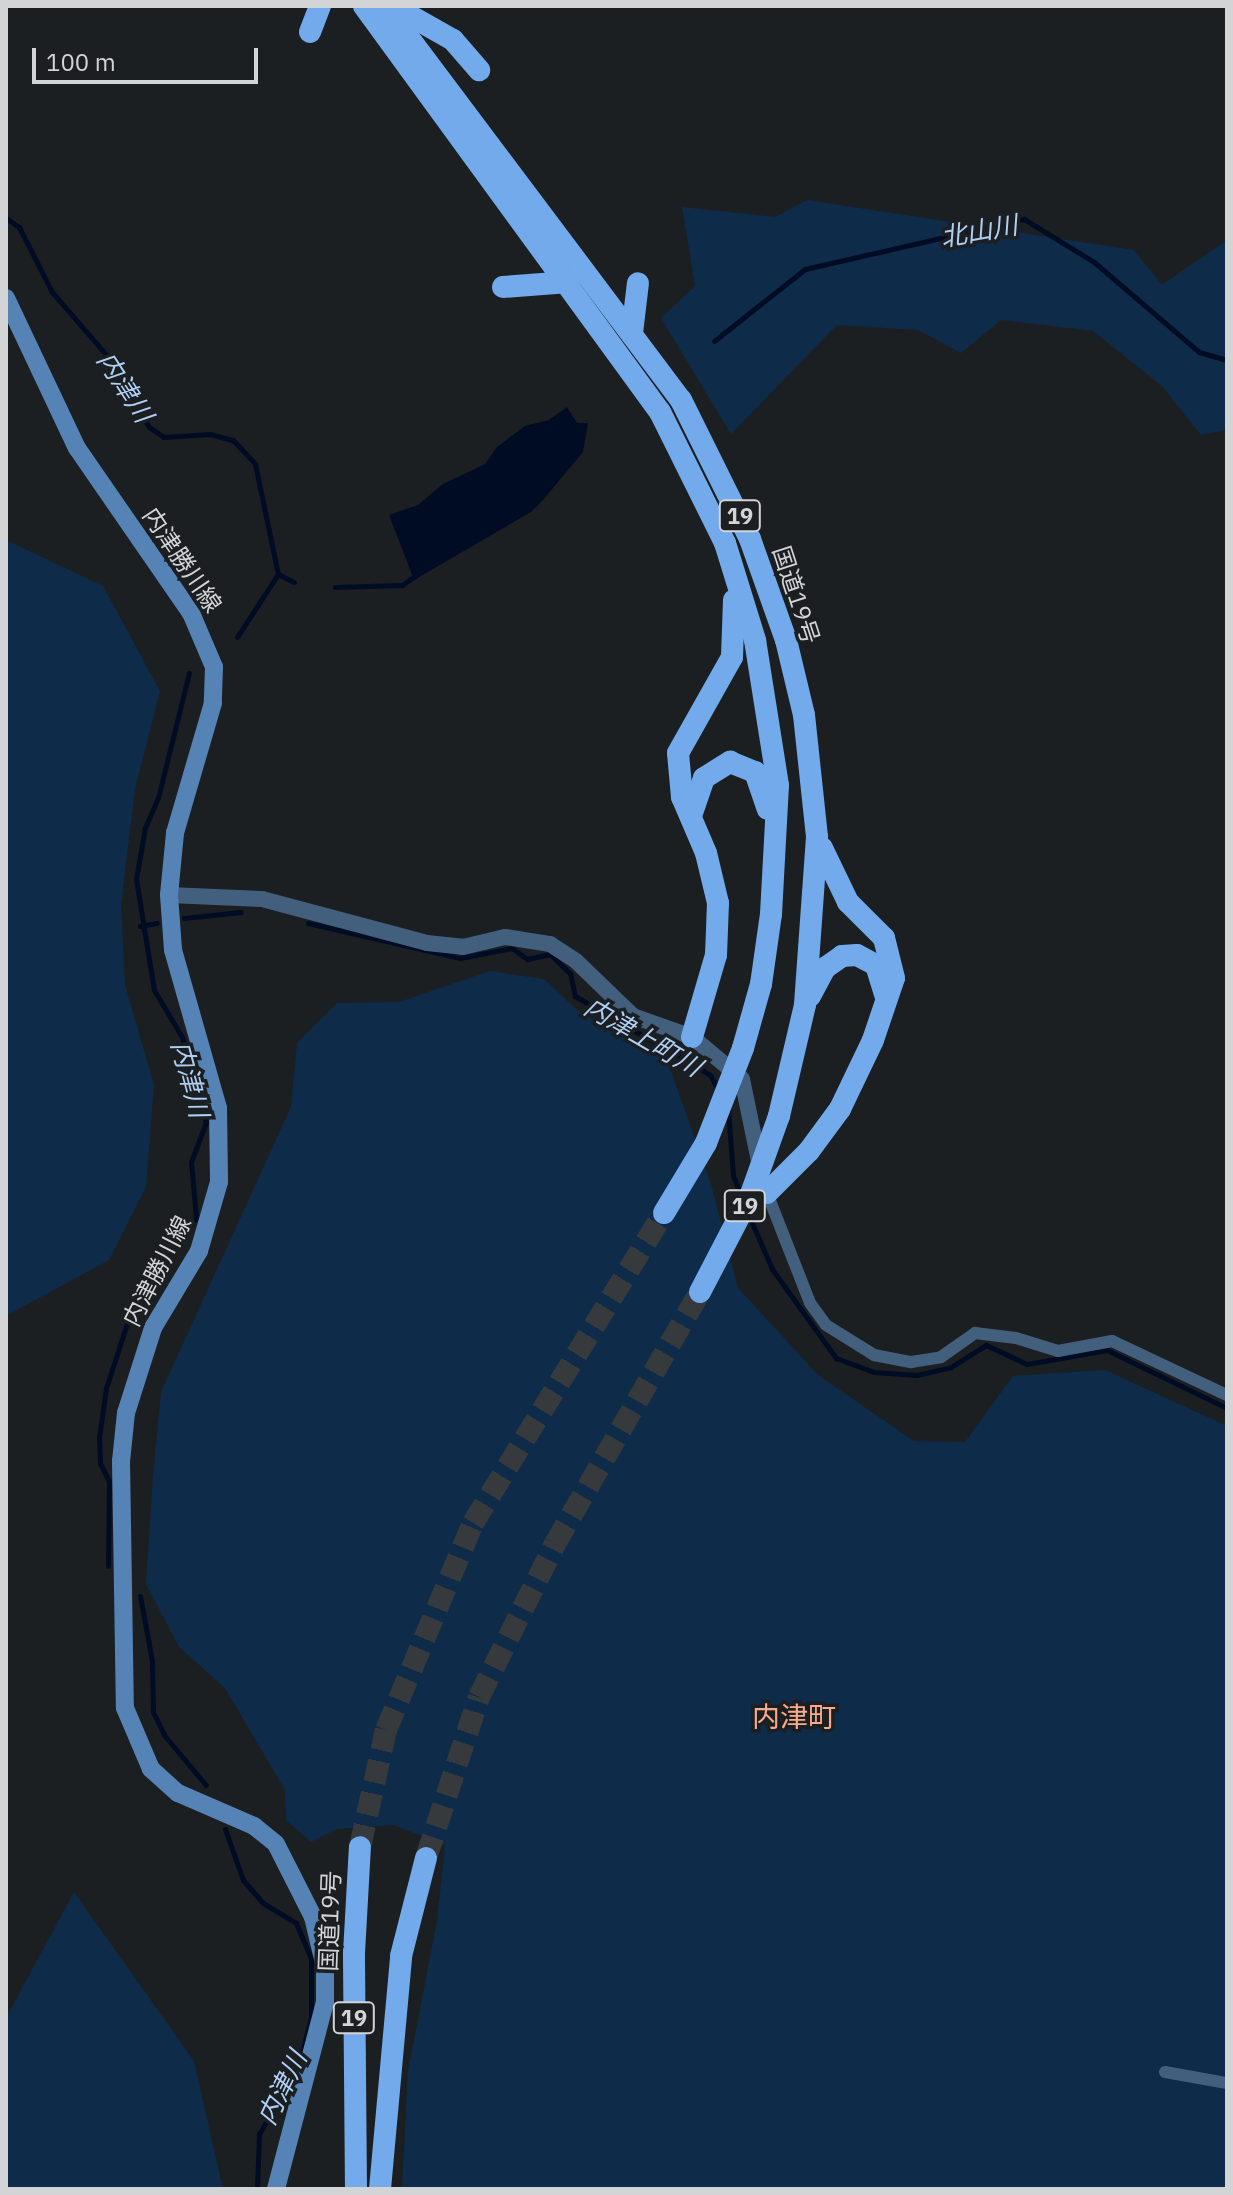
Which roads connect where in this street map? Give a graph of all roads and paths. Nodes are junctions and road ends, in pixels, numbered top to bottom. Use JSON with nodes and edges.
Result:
{"nodes":[{"id":1,"x":320,"y":6,"type":"edge"},
{"id":2,"x":364,"y":6,"type":"edge"},
{"id":3,"x":385,"y":6,"type":"edge"},
{"id":4,"x":393,"y":6,"type":"edge"},
{"id":5,"x":310,"y":32,"type":"dead end"},
{"id":6,"x":479,"y":70,"type":"dead end"},
{"id":7,"x":569,"y":282,"type":"junction"},
{"id":8,"x":638,"y":283,"type":"dead end"},
{"id":9,"x":503,"y":287,"type":"dead end"},
{"id":10,"x":6,"y":298,"type":"edge"},
{"id":11,"x":632,"y":333,"type":"junction"},
{"id":12,"x":725,"y":543,"type":"junction"},
{"id":13,"x":691,"y":816,"type":"junction"},
{"id":14,"x":817,"y":837,"type":"junction"},
{"id":15,"x":776,"y":849,"type":"junction"},
{"id":16,"x":169,"y":895,"type":"junction"},
{"id":17,"x":886,"y":1004,"type":"junction"},
{"id":18,"x":805,"y":1005,"type":"junction"},
{"id":19,"x":692,"y":1037,"type":"junction"},
{"id":20,"x":767,"y":1193,"type":"junction"},
{"id":21,"x":664,"y":1213,"type":"tunnel mouth"},
{"id":22,"x":700,"y":1292,"type":"tunnel mouth"},
{"id":23,"x":1227,"y":1395,"type":"edge"},
{"id":24,"x":360,"y":1847,"type":"tunnel mouth"},
{"id":25,"x":426,"y":1858,"type":"tunnel mouth"},
{"id":26,"x":1165,"y":2072,"type":"dead end"},
{"id":27,"x":1227,"y":2083,"type":"edge"},
{"id":28,"x":356,"y":2148,"type":"junction"},
{"id":29,"x":276,"y":2189,"type":"edge"},
{"id":30,"x":346,"y":2189,"type":"edge"},
{"id":31,"x":356,"y":2189,"type":"edge"},
{"id":32,"x":380,"y":2189,"type":"edge"}],
"edges":[{"from":1,"to":5,"type":"highway"},
{"from":2,"to":7,"type":"highway","number":"19"},
{"from":3,"to":11,"type":"highway","name":"国道19号","number":"19"},
{"from":4,"to":6,"type":"highway"},
{"from":7,"to":9,"type":"highway"},
{"from":7,"to":12,"type":"highway","number":"19"},
{"from":8,"to":11,"type":"highway"},
{"from":10,"to":16,"type":"main road","name":"内津勝川線"},
{"from":11,"to":14,"type":"highway","name":"国道19号","number":"19"},
{"from":12,"to":13,"type":"highway"},
{"from":12,"to":15,"type":"highway","number":"19"},
{"from":13,"to":15,"type":"highway"},
{"from":13,"to":19,"type":"highway"},
{"from":14,"to":17,"type":"highway"},
{"from":14,"to":18,"type":"highway","name":"国道19号","number":"19"},
{"from":15,"to":21,"type":"highway","number":"19","bridge":true},
{"from":16,"to":19,"type":"street"},
{"from":16,"to":29,"type":"main road","name":"内津勝川線"},
{"from":17,"to":18,"type":"highway"},
{"from":17,"to":20,"type":"highway"},
{"from":18,"to":22,"type":"highway","name":"国道19号","number":"19","bridge":true},
{"from":19,"to":20,"type":"street"},
{"from":20,"to":23,"type":"street"},
{"from":24,"to":28,"type":"highway","name":"国道19号","number":"19"},
{"from":25,"to":32,"type":"highway","number":"19"},
{"from":26,"to":27,"type":"street"},
{"from":28,"to":30,"type":"highway"},
{"from":28,"to":31,"type":"highway","name":"国道19号","number":"19"}]}
